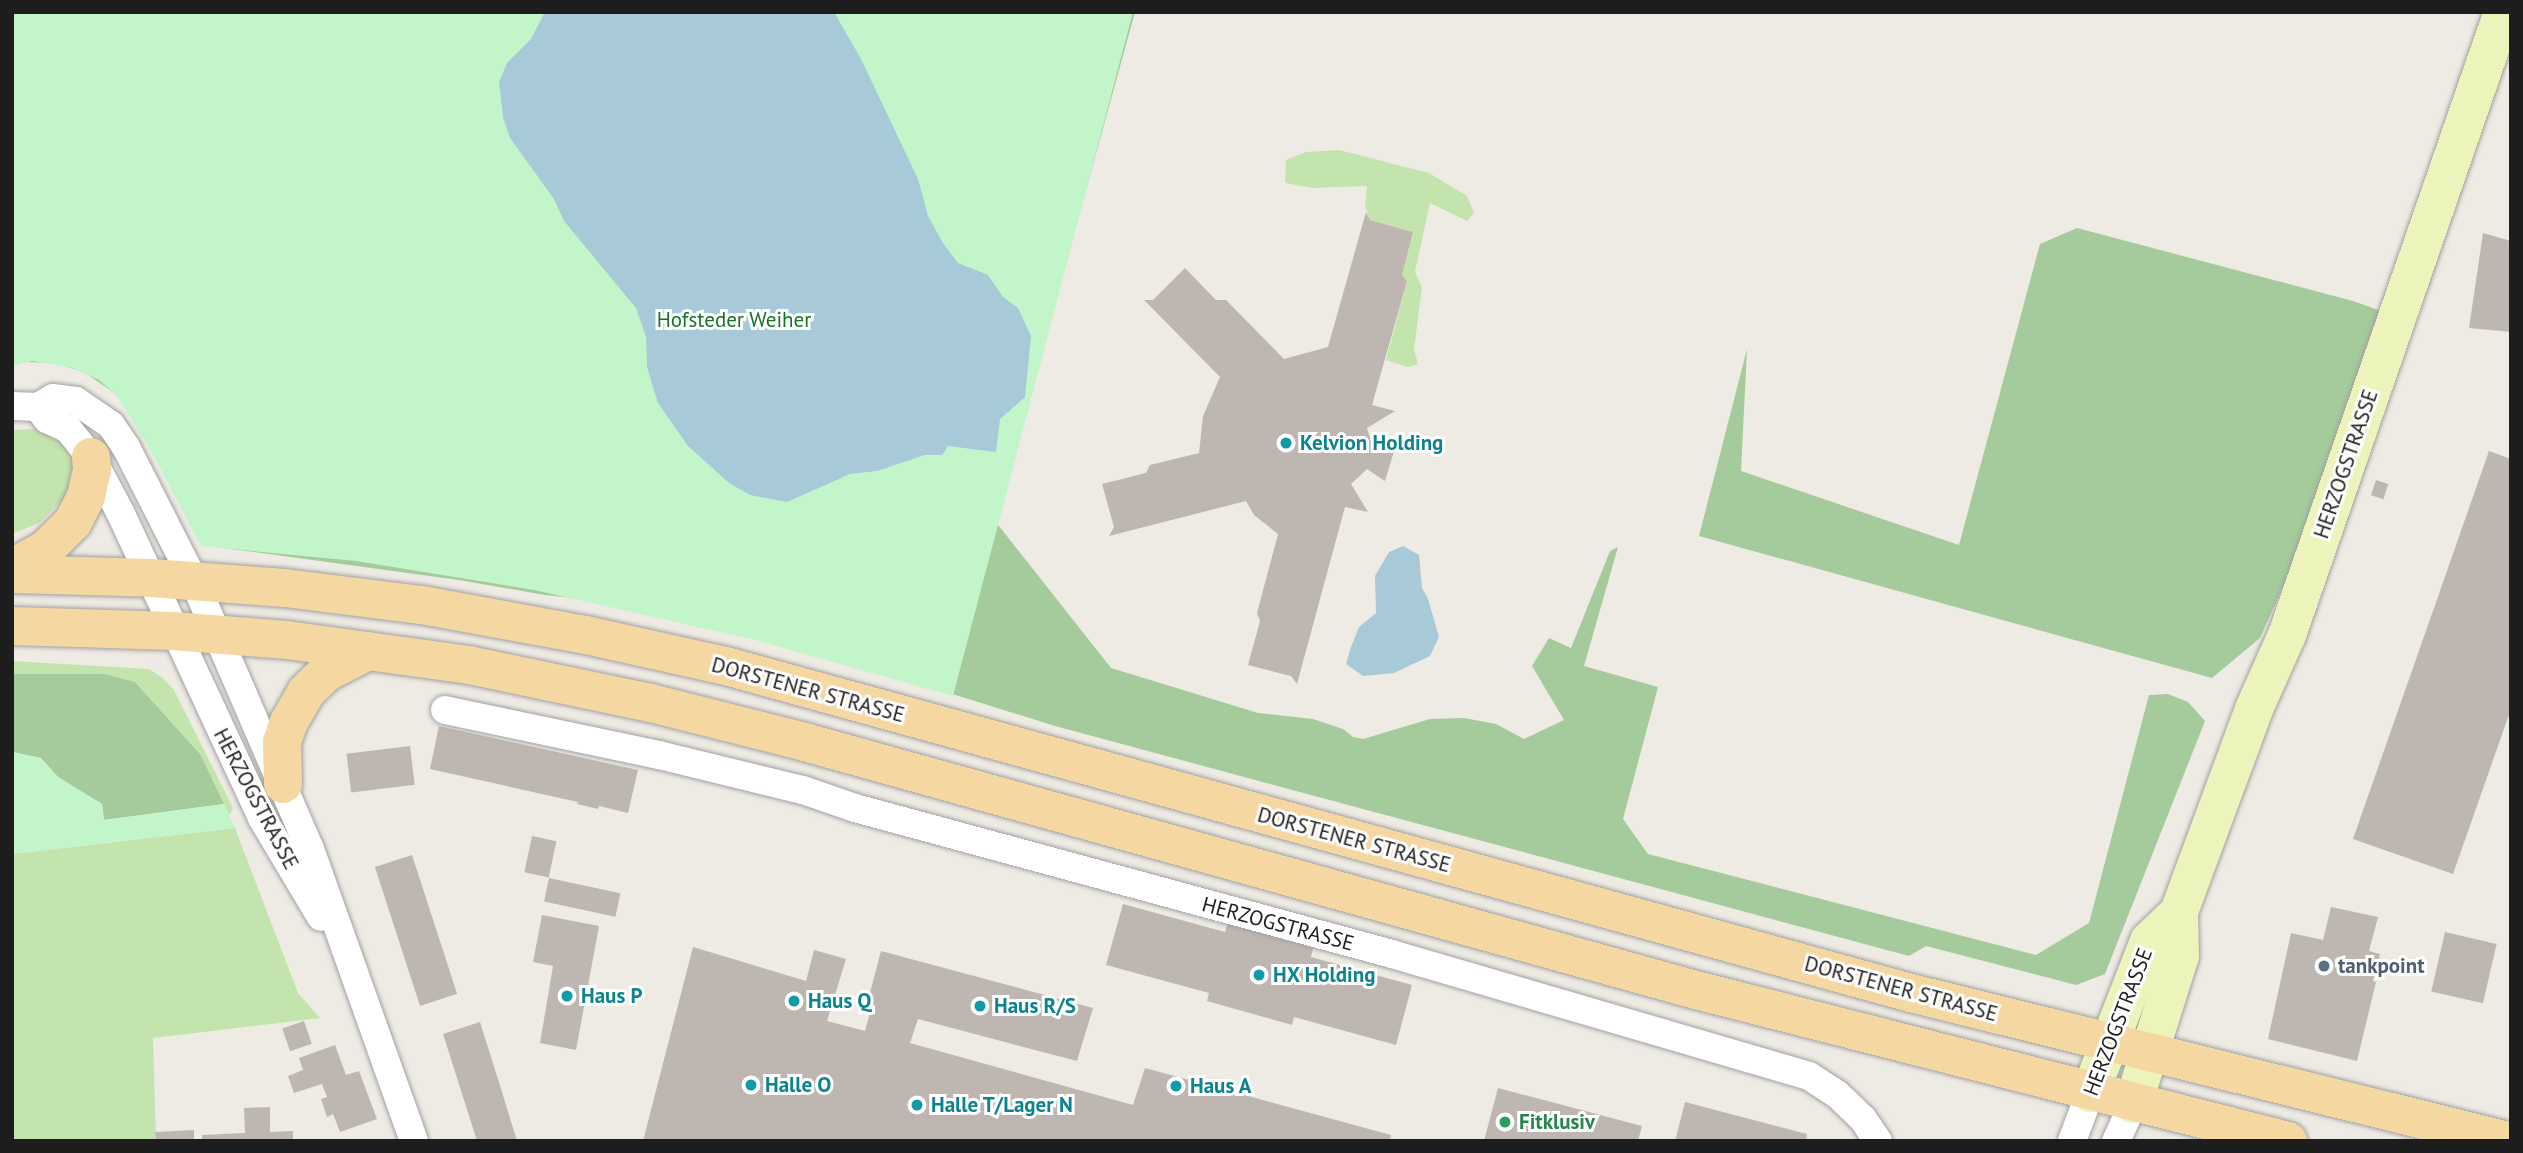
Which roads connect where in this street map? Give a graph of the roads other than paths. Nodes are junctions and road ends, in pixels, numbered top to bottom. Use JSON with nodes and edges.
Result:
{"nodes":[{"id":1,"x":2503,"y":12,"type":"edge"},
{"id":2,"x":25,"y":407,"type":"edge"},
{"id":3,"x":91,"y":457,"type":"junction"},
{"id":4,"x":12,"y":568,"type":"edge"},
{"id":5,"x":12,"y":574,"type":"edge"},
{"id":6,"x":151,"y":578,"type":"junction"},
{"id":7,"x":194,"y":582,"type":"junction"},
{"id":8,"x":12,"y":626,"type":"edge"},
{"id":9,"x":173,"y":631,"type":"junction"},
{"id":10,"x":218,"y":634,"type":"junction"},
{"id":11,"x":368,"y":651,"type":"junction"},
{"id":12,"x":445,"y":710,"type":"dead end"},
{"id":13,"x":283,"y":784,"type":"junction"},
{"id":14,"x":2179,"y":912,"type":"junction"},
{"id":15,"x":349,"y":962,"type":"junction"},
{"id":16,"x":2110,"y":1042,"type":"junction"},
{"id":17,"x":2149,"y":1052,"type":"junction"},
{"id":18,"x":2090,"y":1093,"type":"junction"},
{"id":19,"x":2133,"y":1104,"type":"junction"},
{"id":20,"x":414,"y":1141,"type":"edge"},
{"id":21,"x":1878,"y":1141,"type":"edge"},
{"id":22,"x":2072,"y":1141,"type":"edge"},
{"id":23,"x":2116,"y":1141,"type":"edge"},
{"id":24,"x":2288,"y":1141,"type":"edge"},
{"id":25,"x":2508,"y":1141,"type":"edge"}],
"edges":[{"from":1,"to":14,"type":"street","name":"HERZOGSTRASSE"},
{"from":2,"to":3,"type":"street"},
{"from":2,"to":7,"type":"street"},
{"from":3,"to":4,"type":"main road"},
{"from":3,"to":6,"type":"street"},
{"from":5,"to":6,"type":"main road","name":"DORSTENER STRASSE"},
{"from":6,"to":7,"type":"main road","name":"DORSTENER STRASSE"},
{"from":6,"to":9,"type":"street"},
{"from":7,"to":10,"type":"street"},
{"from":7,"to":16,"type":"main road","name":"DORSTENER STRASSE"},
{"from":8,"to":9,"type":"main road"},
{"from":9,"to":10,"type":"main road"},
{"from":9,"to":15,"type":"street","name":"HERZOGSTRASSE"},
{"from":10,"to":11,"type":"main road"},
{"from":10,"to":13,"type":"street","name":"HERZOGSTRASSE"},
{"from":11,"to":13,"type":"main road"},
{"from":11,"to":18,"type":"main road"},
{"from":12,"to":21,"type":"street","name":"HERZOGSTRASSE"},
{"from":13,"to":15,"type":"street","name":"HERZOGSTRASSE"},
{"from":14,"to":16,"type":"street","name":"HERZOGSTRASSE"},
{"from":14,"to":17,"type":"street","name":"HERZOGSTRASSE"},
{"from":15,"to":20,"type":"street","name":"HERZOGSTRASSE"},
{"from":16,"to":17,"type":"main road","name":"DORSTENER STRASSE"},
{"from":16,"to":18,"type":"street","name":"HERZOGSTRASSE"},
{"from":17,"to":19,"type":"street","name":"HERZOGSTRASSE"},
{"from":17,"to":25,"type":"main road","name":"DORSTENER STRASSE"},
{"from":18,"to":19,"type":"main road"},
{"from":18,"to":22,"type":"street","name":"HERZOGSTRASSE"},
{"from":19,"to":23,"type":"street","name":"HERZOGSTRASSE"},
{"from":19,"to":24,"type":"main road"}]}
